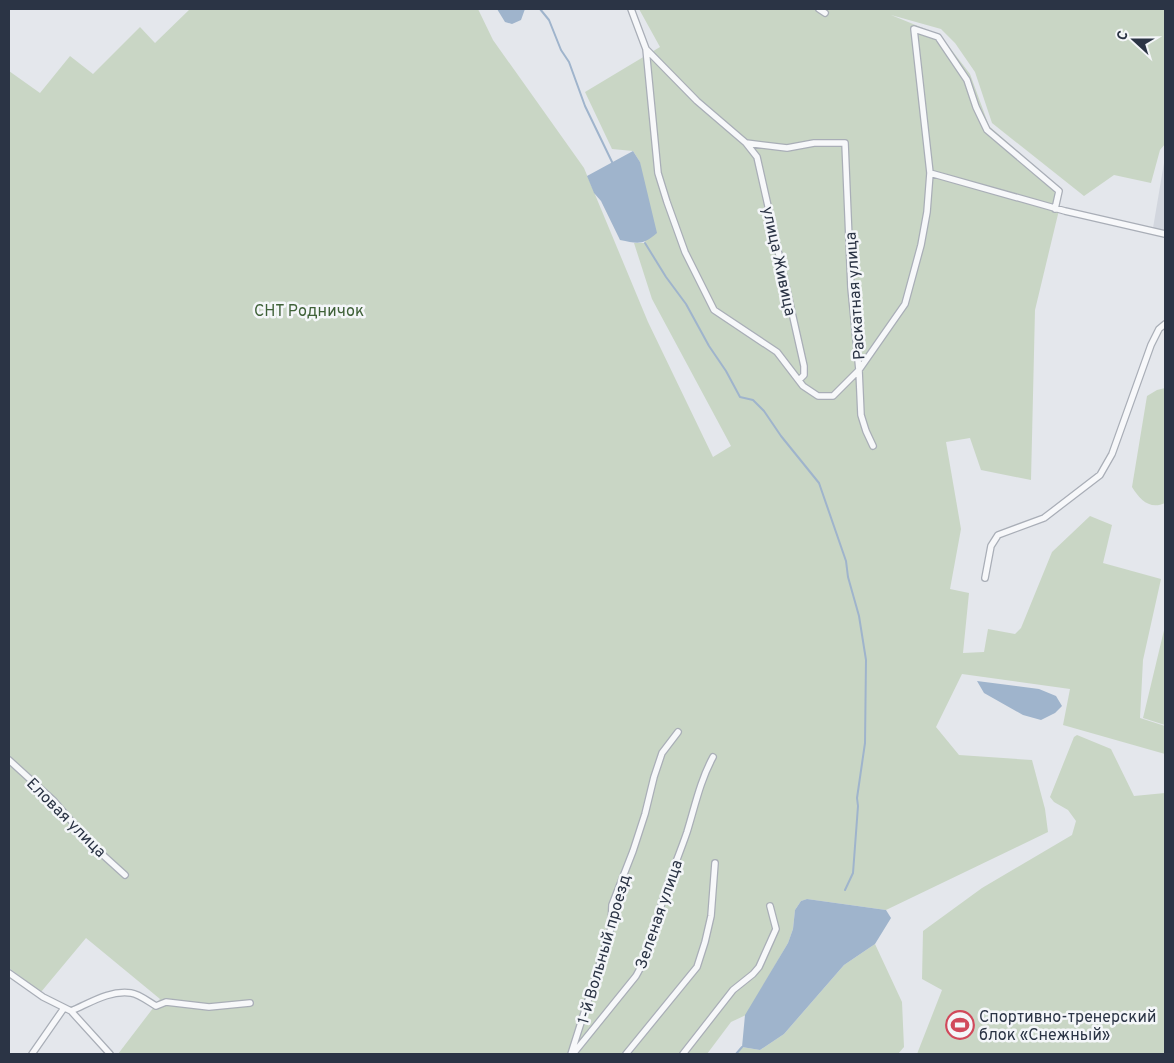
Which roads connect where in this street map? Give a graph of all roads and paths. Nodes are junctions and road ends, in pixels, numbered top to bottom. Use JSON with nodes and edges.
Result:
{"nodes":[{"id":1,"x":631,"y":9,"type":"edge"},
{"id":2,"x":819,"y":9,"type":"edge"},
{"id":3,"x":825,"y":14,"type":"dead end"},
{"id":4,"x":646,"y":49,"type":"junction"},
{"id":5,"x":746,"y":143,"type":"junction"},
{"id":6,"x":930,"y":173,"type":"junction"},
{"id":7,"x":1055,"y":209,"type":"junction"},
{"id":8,"x":1165,"y":234,"type":"edge"},
{"id":9,"x":1165,"y":324,"type":"edge"},
{"id":10,"x":859,"y":370,"type":"junction"},
{"id":11,"x":799,"y":380,"type":"junction"},
{"id":12,"x":873,"y":446,"type":"dead end"},
{"id":13,"x":985,"y":578,"type":"dead end"},
{"id":14,"x":678,"y":732,"type":"dead end"},
{"id":15,"x":713,"y":757,"type":"dead end"},
{"id":16,"x":9,"y":760,"type":"edge"},
{"id":17,"x":715,"y":863,"type":"dead end"},
{"id":18,"x":125,"y":875,"type":"dead end"},
{"id":19,"x":770,"y":906,"type":"dead end"},
{"id":20,"x":9,"y":973,"type":"edge"},
{"id":21,"x":250,"y":1003,"type":"dead end"},
{"id":22,"x":64,"y":1008,"type":"junction"},
{"id":23,"x":71,"y":1011,"type":"junction"},
{"id":24,"x":32,"y":1054,"type":"edge"},
{"id":25,"x":110,"y":1054,"type":"edge"},
{"id":26,"x":572,"y":1054,"type":"edge"},
{"id":27,"x":626,"y":1054,"type":"edge"},
{"id":28,"x":683,"y":1054,"type":"edge"}],
"edges":[{"from":1,"to":4,"type":"street"},
{"from":2,"to":3,"type":"street"},
{"from":4,"to":5,"type":"street","name":"улица Живица"},
{"from":4,"to":11,"type":"street"},
{"from":5,"to":10,"type":"street","name":"Раскатная улица"},
{"from":5,"to":11,"type":"street","name":"улица Живица"},
{"from":6,"to":7,"type":"street"},
{"from":6,"to":7,"type":"street"},
{"from":6,"to":10,"type":"street"},
{"from":7,"to":8,"type":"street"},
{"from":9,"to":13,"type":"street"},
{"from":10,"to":11,"type":"street"},
{"from":10,"to":12,"type":"street","name":"Раскатная улица"},
{"from":14,"to":26,"type":"street","name":"1-й Вольный проезд"},
{"from":15,"to":26,"type":"street","name":"Зеленая улица"},
{"from":16,"to":18,"type":"street","name":"Еловая улица"},
{"from":17,"to":27,"type":"street"},
{"from":19,"to":28,"type":"street"},
{"from":20,"to":22,"type":"street"},
{"from":21,"to":23,"type":"street"},
{"from":22,"to":23,"type":"street"},
{"from":22,"to":24,"type":"street"},
{"from":23,"to":25,"type":"street"}]}
